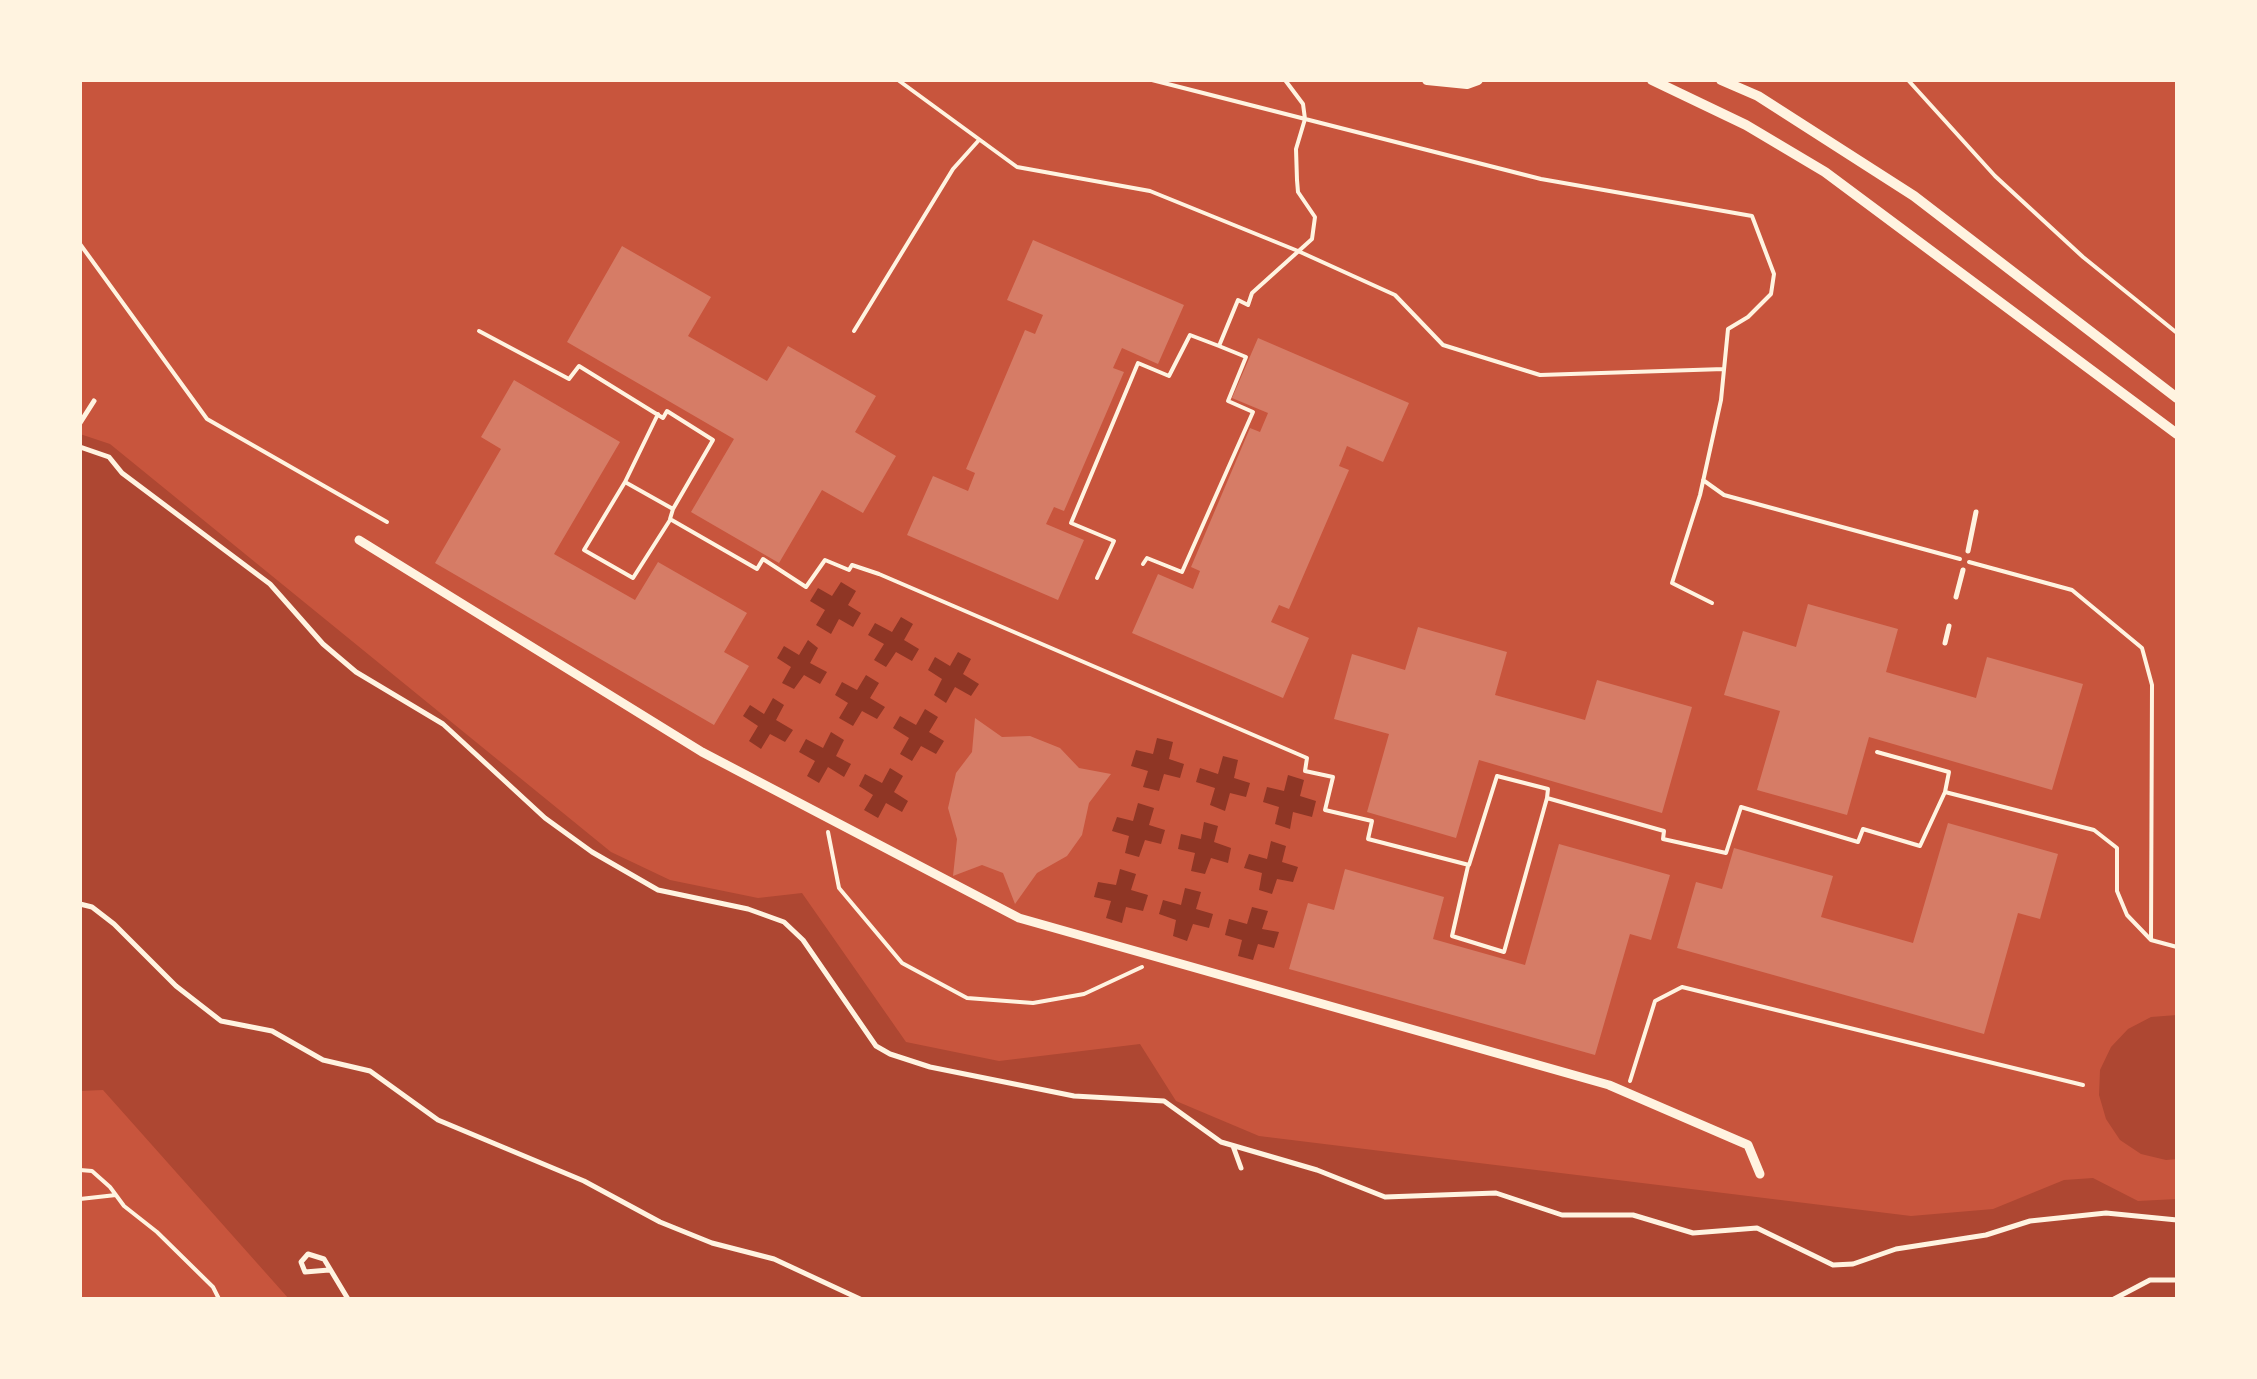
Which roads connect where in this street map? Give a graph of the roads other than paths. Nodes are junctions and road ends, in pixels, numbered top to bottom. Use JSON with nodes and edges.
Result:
{"nodes":[{"id":1,"x":1427,"y":80,"type":"edge"},
{"id":2,"x":1478,"y":80,"type":"edge"},
{"id":3,"x":1652,"y":80,"type":"edge"},
{"id":4,"x":1721,"y":80,"type":"edge"},
{"id":5,"x":2177,"y":398,"type":"edge"},
{"id":6,"x":94,"y":401,"type":"dead end"},
{"id":7,"x":80,"y":423,"type":"edge"},
{"id":8,"x":2177,"y":434,"type":"edge"},
{"id":9,"x":80,"y":447,"type":"edge"},
{"id":10,"x":1976,"y":512,"type":"dead end"},
{"id":11,"x":359,"y":540,"type":"dead end"},
{"id":12,"x":1968,"y":551,"type":"dead end"},
{"id":13,"x":1963,"y":570,"type":"dead end"},
{"id":14,"x":1956,"y":597,"type":"dead end"},
{"id":15,"x":1949,"y":626,"type":"dead end"},
{"id":16,"x":1945,"y":643,"type":"dead end"},
{"id":17,"x":80,"y":904,"type":"edge"},
{"id":18,"x":1233,"y":1146,"type":"junction"},
{"id":19,"x":1242,"y":1168,"type":"dead end"},
{"id":20,"x":1760,"y":1174,"type":"dead end"},
{"id":21,"x":2177,"y":1220,"type":"edge"},
{"id":22,"x":329,"y":1270,"type":"junction"},
{"id":23,"x":2177,"y":1280,"type":"edge"},
{"id":24,"x":348,"y":1299,"type":"edge"},
{"id":25,"x":860,"y":1299,"type":"edge"},
{"id":26,"x":2114,"y":1299,"type":"edge"}],
"edges":[{"from":1,"to":2,"type":"street"},
{"from":3,"to":8,"type":"street"},
{"from":4,"to":5,"type":"street"},
{"from":6,"to":7,"type":"lane"},
{"from":9,"to":18,"type":"lane"},
{"from":10,"to":12,"type":"lane"},
{"from":11,"to":20,"type":"street"},
{"from":13,"to":14,"type":"lane"},
{"from":15,"to":16,"type":"lane"},
{"from":17,"to":25,"type":"lane"},
{"from":18,"to":19,"type":"lane"},
{"from":18,"to":21,"type":"lane"},
{"from":22,"to":22,"type":"lane"},
{"from":22,"to":24,"type":"lane"},
{"from":23,"to":26,"type":"lane"}]}
